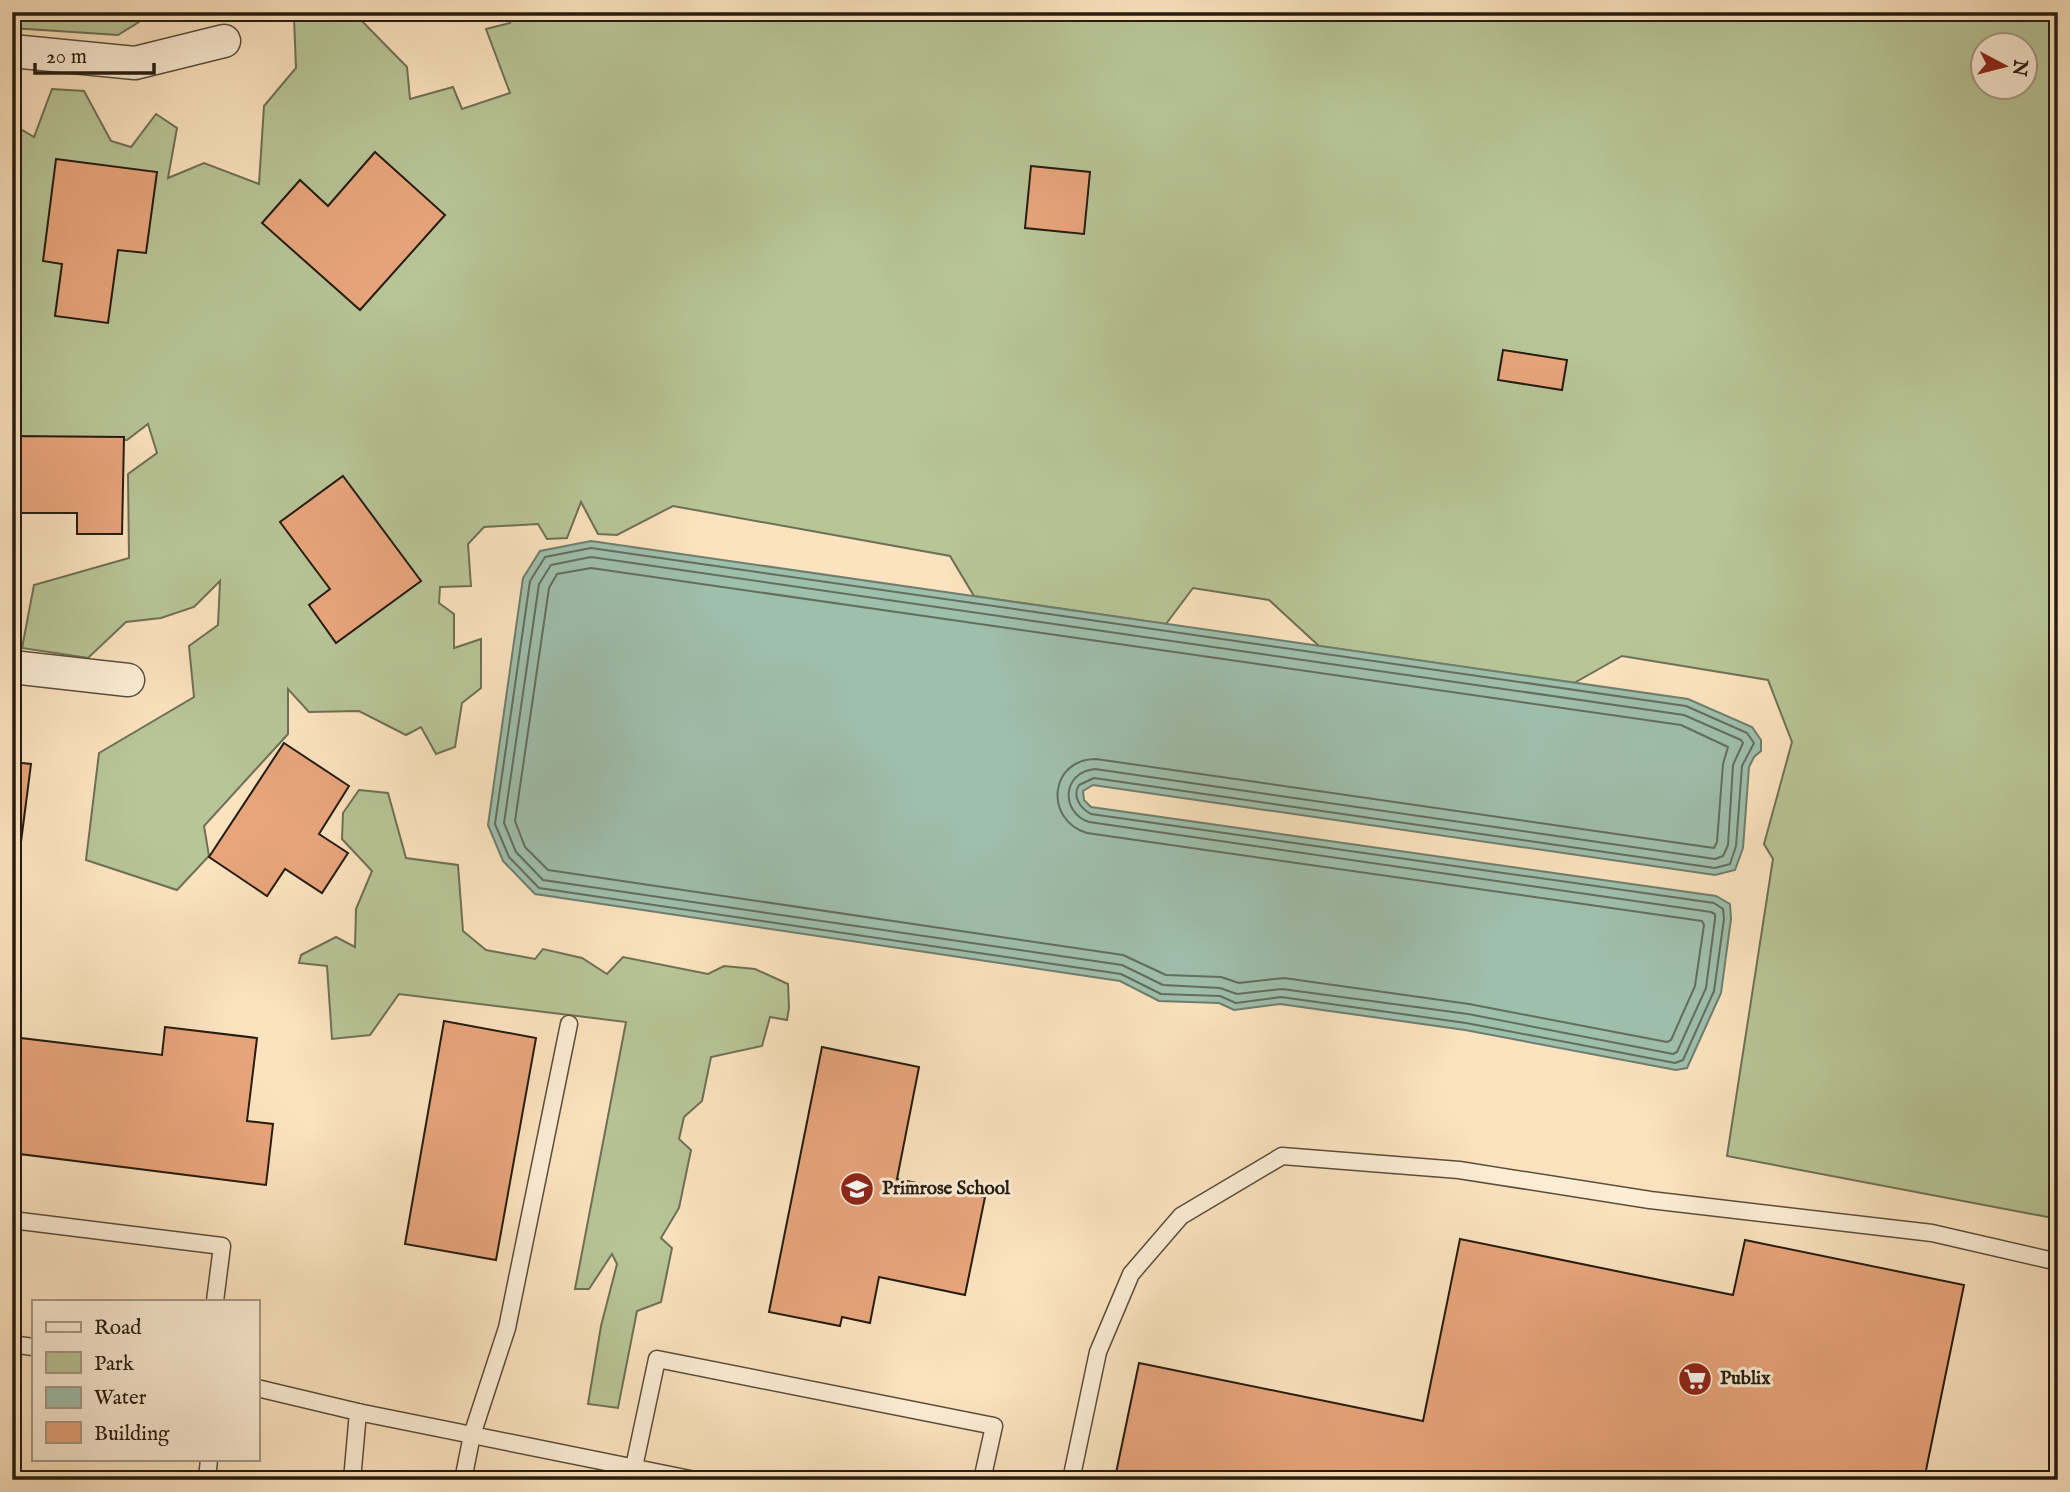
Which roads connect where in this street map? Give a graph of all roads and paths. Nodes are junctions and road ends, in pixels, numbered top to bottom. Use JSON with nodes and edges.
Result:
{"nodes":[{"id":1,"x":224,"y":41,"type":"dead end"},
{"id":2,"x":12,"y":51,"type":"edge"},
{"id":3,"x":12,"y":667,"type":"edge"},
{"id":4,"x":128,"y":680,"type":"dead end"},
{"id":5,"x":569,"y":1024,"type":"dead end"},
{"id":6,"x":12,"y":1220,"type":"edge"},
{"id":7,"x":2058,"y":1262,"type":"edge"},
{"id":8,"x":215,"y":1300,"type":"edge"},
{"id":9,"x":12,"y":1343,"type":"edge"},
{"id":10,"x":32,"y":1347,"type":"edge"},
{"id":11,"x":259,"y":1388,"type":"edge"},
{"id":12,"x":358,"y":1412,"type":"junction"},
{"id":13,"x":472,"y":1435,"type":"junction"},
{"id":14,"x":209,"y":1460,"type":"edge"},
{"id":15,"x":634,"y":1467,"type":"junction"},
{"id":16,"x":207,"y":1480,"type":"edge"},
{"id":17,"x":352,"y":1480,"type":"edge"},
{"id":18,"x":463,"y":1480,"type":"edge"},
{"id":19,"x":695,"y":1480,"type":"edge"},
{"id":20,"x":982,"y":1480,"type":"edge"},
{"id":21,"x":1071,"y":1480,"type":"edge"}],
"edges":[{"from":1,"to":2,"type":"street"},
{"from":3,"to":4,"type":"street"},
{"from":5,"to":13,"type":"lane"},
{"from":6,"to":8,"type":"lane"},
{"from":7,"to":21,"type":"lane"},
{"from":9,"to":10,"type":"lane"},
{"from":11,"to":12,"type":"lane"},
{"from":12,"to":13,"type":"lane"},
{"from":12,"to":17,"type":"lane"},
{"from":13,"to":15,"type":"lane"},
{"from":13,"to":18,"type":"lane"},
{"from":14,"to":16,"type":"lane"},
{"from":15,"to":19,"type":"lane"},
{"from":15,"to":20,"type":"lane"}]}
